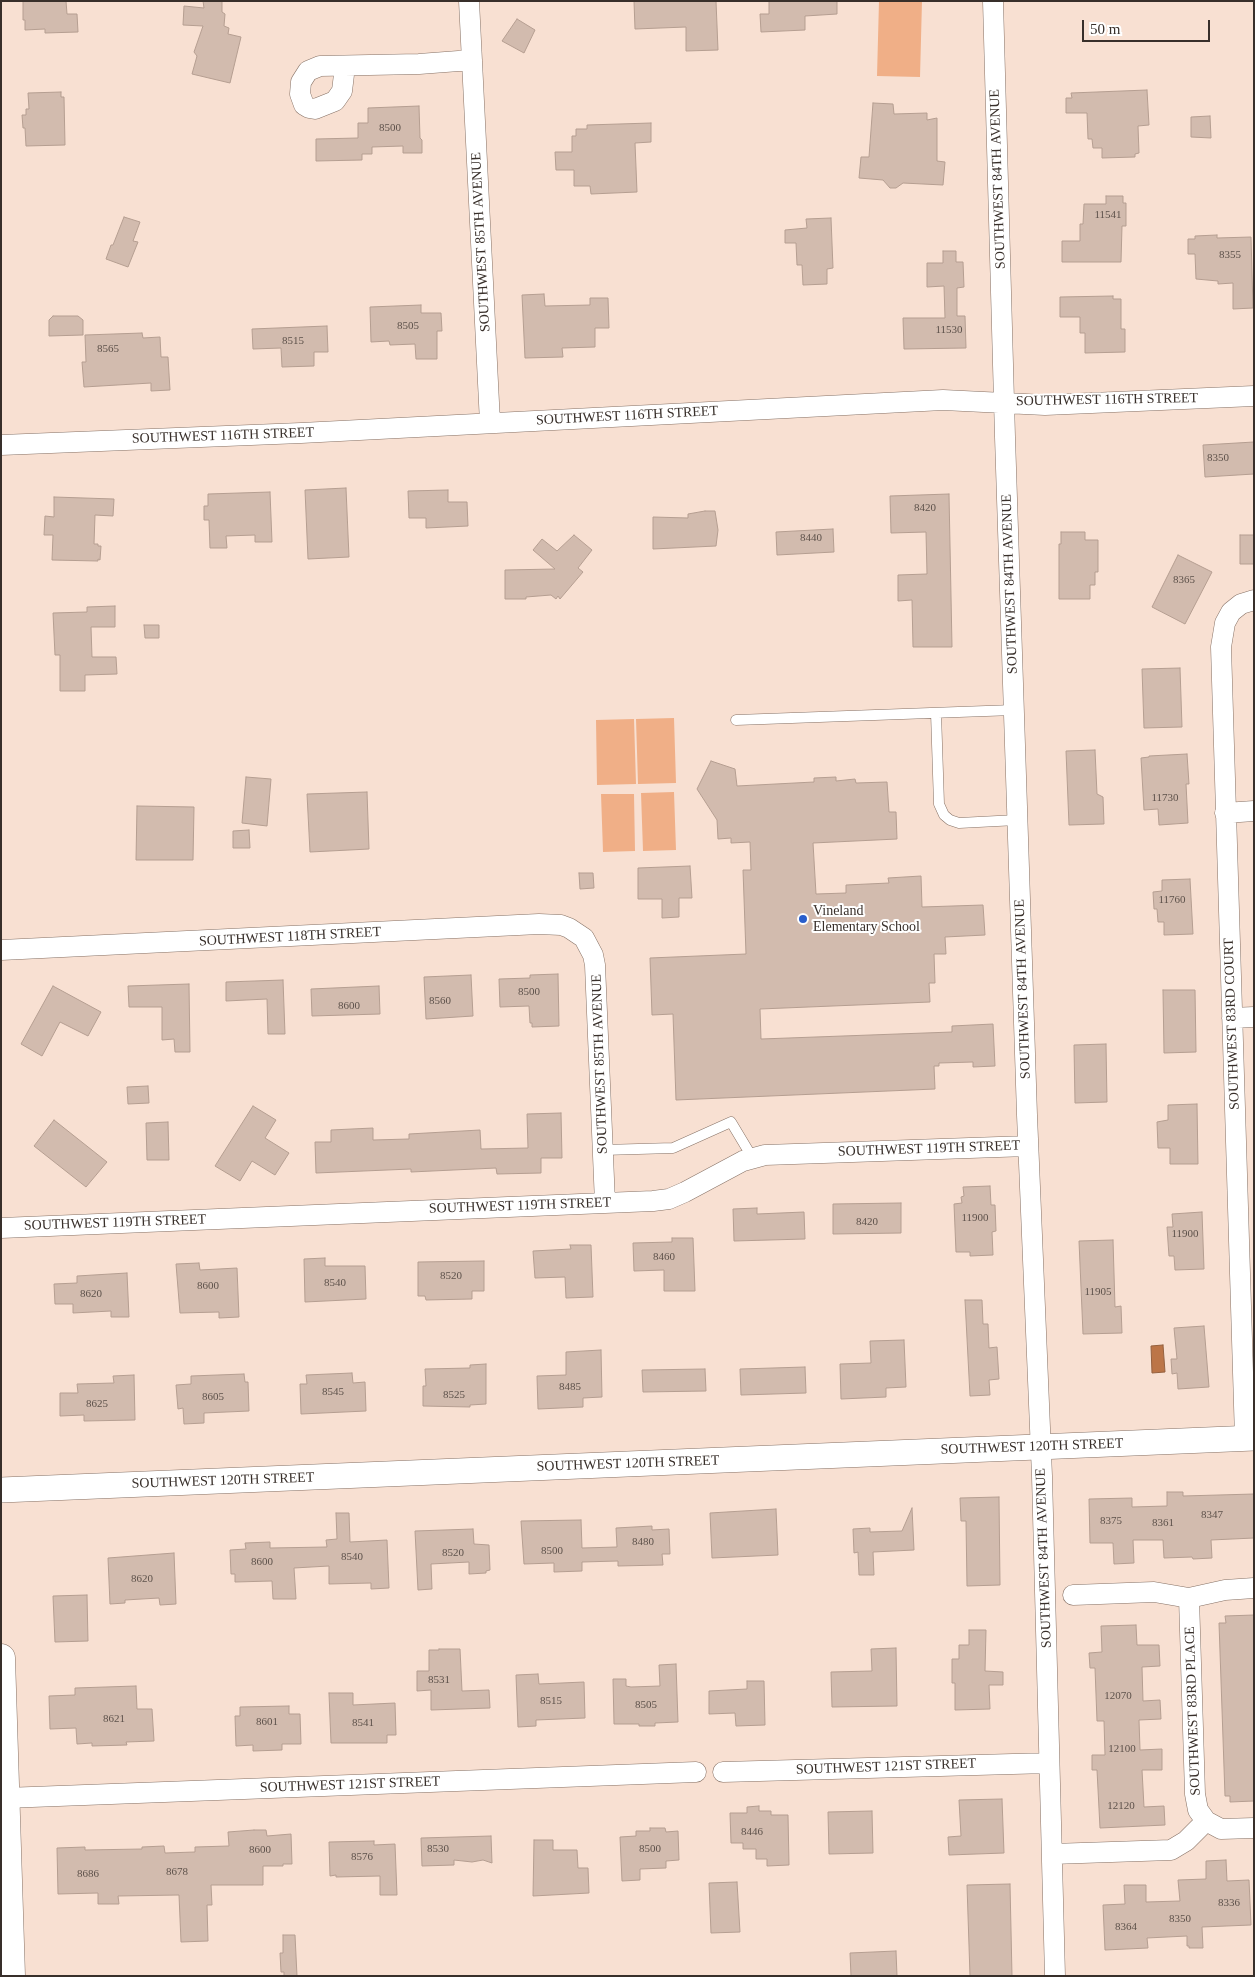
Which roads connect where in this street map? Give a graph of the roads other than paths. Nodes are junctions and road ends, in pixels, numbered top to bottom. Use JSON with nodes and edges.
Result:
{"nodes":[{"id":1,"x":469,"y":1,"type":"edge"},
{"id":2,"x":993,"y":1,"type":"edge"},
{"id":3,"x":472,"y":60,"type":"junction"},
{"id":4,"x":345,"y":66,"type":"dead end"},
{"id":5,"x":1254,"y":396,"type":"edge"},
{"id":6,"x":1004,"y":402,"type":"junction"},
{"id":7,"x":490,"y":423,"type":"junction"},
{"id":8,"x":1,"y":445,"type":"edge"},
{"id":9,"x":1254,"y":600,"type":"edge"},
{"id":10,"x":1014,"y":710,"type":"junction"},
{"id":11,"x":936,"y":713,"type":"junction"},
{"id":12,"x":736,"y":720,"type":"dead end"},
{"id":13,"x":1254,"y":811,"type":"edge"},
{"id":14,"x":1225,"y":813,"type":"junction"},
{"id":15,"x":1017,"y":820,"type":"junction"},
{"id":16,"x":577,"y":932,"type":"joint"},
{"id":17,"x":1,"y":950,"type":"edge"},
{"id":18,"x":1254,"y":1017,"type":"edge"},
{"id":19,"x":1232,"y":1018,"type":"junction"},
{"id":20,"x":1028,"y":1146,"type":"junction"},
{"id":21,"x":603,"y":1150,"type":"junction"},
{"id":22,"x":752,"y":1157,"type":"junction"},
{"id":23,"x":605,"y":1202,"type":"junction"},
{"id":24,"x":1246,"y":1223,"type":"edge"},
{"id":25,"x":1,"y":1228,"type":"edge"},
{"id":26,"x":1250,"y":1438,"type":"edge"},
{"id":27,"x":1040,"y":1446,"type":"junction"},
{"id":28,"x":1,"y":1490,"type":"edge"},
{"id":29,"x":1254,"y":1588,"type":"edge"},
{"id":30,"x":1073,"y":1595,"type":"dead end"},
{"id":31,"x":1189,"y":1598,"type":"junction"},
{"id":32,"x":1,"y":1658,"type":"edge"},
{"id":33,"x":1049,"y":1762,"type":"junction"},
{"id":34,"x":696,"y":1772,"type":"dead end"},
{"id":35,"x":723,"y":1772,"type":"dead end"},
{"id":36,"x":5,"y":1798,"type":"junction"},
{"id":37,"x":1206,"y":1821,"type":"junction"},
{"id":38,"x":1254,"y":1828,"type":"edge"},
{"id":39,"x":1052,"y":1854,"type":"junction"},
{"id":40,"x":11,"y":1976,"type":"edge"},
{"id":41,"x":1055,"y":1976,"type":"edge"}],
"edges":[{"from":1,"to":3,"type":"street","name":"SOUTHWEST 85TH AVENUE"},
{"from":2,"to":6,"type":"street","name":"SOUTHWEST 84TH AVENUE"},
{"from":3,"to":4,"type":"street"},
{"from":3,"to":7,"type":"street","name":"SOUTHWEST 85TH AVENUE"},
{"from":5,"to":6,"type":"street","name":"SOUTHWEST 116TH STREET"},
{"from":6,"to":7,"type":"street","name":"SOUTHWEST 116TH STREET"},
{"from":6,"to":10,"type":"street","name":"SOUTHWEST 84TH AVENUE"},
{"from":7,"to":8,"type":"street","name":"SOUTHWEST 116TH STREET"},
{"from":9,"to":14,"type":"street","name":"SOUTHWEST 83RD COURT"},
{"from":10,"to":11,"type":"lane"},
{"from":10,"to":15,"type":"street","name":"SOUTHWEST 84TH AVENUE"},
{"from":11,"to":12,"type":"lane"},
{"from":11,"to":15,"type":"lane"},
{"from":13,"to":14,"type":"street"},
{"from":14,"to":19,"type":"street","name":"SOUTHWEST 83RD COURT"},
{"from":15,"to":20,"type":"street","name":"SOUTHWEST 84TH AVENUE"},
{"from":16,"to":17,"type":"street","name":"SOUTHWEST 118TH STREET"},
{"from":16,"to":21,"type":"street","name":"SOUTHWEST 85TH AVENUE"},
{"from":18,"to":19,"type":"street"},
{"from":19,"to":24,"type":"street","name":"SOUTHWEST 83RD COURT"},
{"from":20,"to":22,"type":"street","name":"SOUTHWEST 119TH STREET"},
{"from":20,"to":27,"type":"street","name":"SOUTHWEST 84TH AVENUE"},
{"from":21,"to":22,"type":"lane"},
{"from":21,"to":23,"type":"street","name":"SOUTHWEST 85TH AVENUE"},
{"from":22,"to":23,"type":"street","name":"SOUTHWEST 119TH STREET"},
{"from":23,"to":25,"type":"street","name":"SOUTHWEST 119TH STREET"},
{"from":24,"to":26,"type":"street","name":"SOUTHWEST 83RD COURT"},
{"from":26,"to":27,"type":"street","name":"SOUTHWEST 120TH STREET"},
{"from":27,"to":28,"type":"street","name":"SOUTHWEST 120TH STREET"},
{"from":27,"to":33,"type":"street","name":"SOUTHWEST 84TH AVENUE"},
{"from":29,"to":31,"type":"street"},
{"from":30,"to":31,"type":"street"},
{"from":31,"to":37,"type":"street","name":"SOUTHWEST 83RD PLACE"},
{"from":32,"to":36,"type":"main road"},
{"from":33,"to":35,"type":"street","name":"SOUTHWEST 121ST STREET"},
{"from":33,"to":39,"type":"street","name":"SOUTHWEST 84TH AVENUE"},
{"from":34,"to":36,"type":"street","name":"SOUTHWEST 121ST STREET"},
{"from":36,"to":40,"type":"main road"},
{"from":37,"to":38,"type":"street"},
{"from":37,"to":39,"type":"street"},
{"from":39,"to":41,"type":"street","name":"SOUTHWEST 84TH AVENUE"}]}
